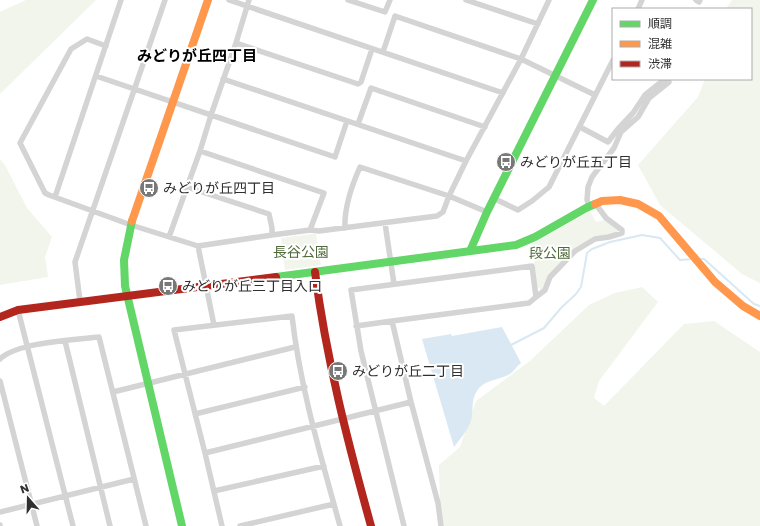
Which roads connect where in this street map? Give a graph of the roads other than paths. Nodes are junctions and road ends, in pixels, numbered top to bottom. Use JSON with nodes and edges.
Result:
{"nodes":[{"id":1,"x":121,"y":0,"type":"edge"},
{"id":2,"x":165,"y":0,"type":"edge"},
{"id":3,"x":208,"y":0,"type":"edge"},
{"id":4,"x":229,"y":0,"type":"edge"},
{"id":5,"x":348,"y":0,"type":"edge"},
{"id":6,"x":390,"y":0,"type":"edge"},
{"id":7,"x":466,"y":0,"type":"edge"},
{"id":8,"x":549,"y":0,"type":"edge"},
{"id":9,"x":593,"y":0,"type":"edge"},
{"id":10,"x":696,"y":0,"type":"edge"},
{"id":11,"x":700,"y":0,"type":"edge"},
{"id":12,"x":248,"y":3,"type":"edge"},
{"id":13,"x":538,"y":24,"type":"junction"},
{"id":14,"x":236,"y":42,"type":"junction"},
{"id":15,"x":106,"y":46,"type":"junction"},
{"id":16,"x":372,"y":50,"type":"junction"},
{"id":17,"x":383,"y":52,"type":"junction"},
{"id":18,"x":521,"y":59,"type":"junction"},
{"id":19,"x":612,"y":62,"type":"edge"},
{"id":20,"x":555,"y":75,"type":"junction"},
{"id":21,"x":96,"y":76,"type":"junction"},
{"id":22,"x":223,"y":79,"type":"junction"},
{"id":23,"x":664,"y":80,"type":"edge"},
{"id":24,"x":668,"y":80,"type":"edge"},
{"id":25,"x":134,"y":89,"type":"junction"},
{"id":26,"x":503,"y":93,"type":"junction"},
{"id":27,"x":595,"y":95,"type":"junction"},
{"id":28,"x":173,"y":102,"type":"junction"},
{"id":29,"x":211,"y":115,"type":"junction"},
{"id":30,"x":347,"y":121,"type":"junction"},
{"id":31,"x":358,"y":124,"type":"junction"},
{"id":32,"x":485,"y":127,"type":"junction"},
{"id":33,"x":580,"y":127,"type":"junction"},
{"id":34,"x":200,"y":151,"type":"junction"},
{"id":35,"x":466,"y":161,"type":"junction"},
{"id":36,"x":187,"y":187,"type":"junction"},
{"id":37,"x":449,"y":196,"type":"junction"},
{"id":38,"x":55,"y":197,"type":"junction"},
{"id":39,"x":493,"y":198,"type":"junction"},
{"id":40,"x":592,"y":205,"type":"junction"},
{"id":41,"x":93,"y":211,"type":"junction"},
{"id":42,"x":487,"y":212,"type":"junction"},
{"id":43,"x":385,"y":223,"type":"junction"},
{"id":44,"x":131,"y":225,"type":"junction"},
{"id":45,"x":345,"y":228,"type":"junction"},
{"id":46,"x":310,"y":230,"type":"junction"},
{"id":47,"x":272,"y":235,"type":"junction"},
{"id":48,"x":169,"y":237,"type":"junction"},
{"id":49,"x":198,"y":246,"type":"junction"},
{"id":50,"x":470,"y":251,"type":"junction"},
{"id":51,"x":390,"y":262,"type":"junction"},
{"id":52,"x":315,"y":272,"type":"junction"},
{"id":53,"x":394,"y":284,"type":"junction"},
{"id":54,"x":205,"y":286,"type":"junction"},
{"id":55,"x":127,"y":296,"type":"junction"},
{"id":56,"x":536,"y":297,"type":"junction"},
{"id":57,"x":80,"y":301,"type":"junction"},
{"id":58,"x":18,"y":310,"type":"junction"},
{"id":59,"x":760,"y":316,"type":"edge"},
{"id":60,"x":0,"y":317,"type":"edge"},
{"id":61,"x":392,"y":321,"type":"junction"},
{"id":62,"x":214,"y":325,"type":"junction"},
{"id":63,"x":356,"y":326,"type":"junction"},
{"id":64,"x":65,"y":341,"type":"junction"},
{"id":65,"x":28,"y":346,"type":"junction"},
{"id":66,"x":295,"y":347,"type":"junction"},
{"id":67,"x":0,"y":359,"type":"edge"},
{"id":68,"x":185,"y":373,"type":"junction"},
{"id":69,"x":0,"y":381,"type":"edge"},
{"id":70,"x":148,"y":384,"type":"junction"},
{"id":71,"x":305,"y":387,"type":"junction"},
{"id":72,"x":113,"y":392,"type":"junction"},
{"id":73,"x":411,"y":402,"type":"junction"},
{"id":74,"x":376,"y":412,"type":"junction"},
{"id":75,"x":195,"y":414,"type":"junction"},
{"id":76,"x":343,"y":418,"type":"junction"},
{"id":77,"x":313,"y":425,"type":"junction"},
{"id":78,"x":205,"y":453,"type":"junction"},
{"id":79,"x":324,"y":466,"type":"junction"},
{"id":80,"x":134,"y":479,"type":"junction"},
{"id":81,"x":101,"y":487,"type":"junction"},
{"id":82,"x":214,"y":491,"type":"junction"},
{"id":83,"x":66,"y":496,"type":"junction"},
{"id":84,"x":32,"y":504,"type":"junction"},
{"id":85,"x":334,"y":504,"type":"junction"},
{"id":86,"x":0,"y":512,"type":"edge"},
{"id":87,"x":37,"y":526,"type":"edge"},
{"id":88,"x":73,"y":526,"type":"edge"},
{"id":89,"x":110,"y":526,"type":"edge"},
{"id":90,"x":146,"y":526,"type":"edge"},
{"id":91,"x":182,"y":526,"type":"edge"},
{"id":92,"x":222,"y":526,"type":"edge"},
{"id":93,"x":240,"y":526,"type":"edge"},
{"id":94,"x":340,"y":526,"type":"edge"},
{"id":95,"x":372,"y":526,"type":"edge"},
{"id":96,"x":404,"y":526,"type":"edge"},
{"id":97,"x":441,"y":526,"type":"edge"}],
"edges":[{"from":1,"to":15,"type":"street"},
{"from":2,"to":25,"type":"street"},
{"from":3,"to":28,"type":"street"},
{"from":4,"to":12,"type":"street"},
{"from":5,"to":6,"type":"street"},
{"from":7,"to":13,"type":"street"},
{"from":8,"to":13,"type":"street"},
{"from":9,"to":20,"type":"street"},
{"from":10,"to":11,"type":"street"},
{"from":12,"to":14,"type":"street"},
{"from":12,"to":16,"type":"street"},
{"from":13,"to":18,"type":"street"},
{"from":14,"to":16,"type":"street"},
{"from":14,"to":22,"type":"street"},
{"from":15,"to":21,"type":"street"},
{"from":15,"to":38,"type":"street"},
{"from":16,"to":17,"type":"street"},
{"from":17,"to":18,"type":"street"},
{"from":17,"to":26,"type":"street"},
{"from":18,"to":20,"type":"street"},
{"from":18,"to":26,"type":"street"},
{"from":19,"to":27,"type":"street"},
{"from":20,"to":27,"type":"street"},
{"from":20,"to":39,"type":"street"},
{"from":21,"to":25,"type":"street"},
{"from":21,"to":38,"type":"street"},
{"from":22,"to":29,"type":"street"},
{"from":22,"to":30,"type":"street"},
{"from":23,"to":33,"type":"street"},
{"from":24,"to":40,"type":"street"},
{"from":25,"to":28,"type":"street"},
{"from":25,"to":41,"type":"street"},
{"from":26,"to":32,"type":"street"},
{"from":27,"to":33,"type":"street"},
{"from":28,"to":29,"type":"street"},
{"from":28,"to":44,"type":"street"},
{"from":29,"to":30,"type":"street"},
{"from":29,"to":34,"type":"street"},
{"from":30,"to":31,"type":"street"},
{"from":31,"to":32,"type":"street"},
{"from":31,"to":35,"type":"street"},
{"from":32,"to":35,"type":"street"},
{"from":33,"to":39,"type":"street"},
{"from":34,"to":36,"type":"street"},
{"from":34,"to":46,"type":"street"},
{"from":35,"to":37,"type":"street"},
{"from":36,"to":47,"type":"street"},
{"from":36,"to":48,"type":"street"},
{"from":37,"to":42,"type":"street"},
{"from":37,"to":43,"type":"street"},
{"from":37,"to":45,"type":"street"},
{"from":38,"to":41,"type":"street"},
{"from":39,"to":42,"type":"street"},
{"from":40,"to":50,"type":"street"},
{"from":40,"to":56,"type":"street"},
{"from":40,"to":59,"type":"street"},
{"from":41,"to":44,"type":"street"},
{"from":41,"to":57,"type":"street"},
{"from":42,"to":50,"type":"street"},
{"from":43,"to":45,"type":"street"},
{"from":43,"to":51,"type":"street"},
{"from":44,"to":48,"type":"street"},
{"from":44,"to":55,"type":"street"},
{"from":45,"to":46,"type":"street"},
{"from":46,"to":47,"type":"street"},
{"from":47,"to":49,"type":"street"},
{"from":48,"to":49,"type":"street"},
{"from":49,"to":54,"type":"street"},
{"from":50,"to":51,"type":"street"},
{"from":51,"to":52,"type":"street"},
{"from":51,"to":53,"type":"street"},
{"from":52,"to":54,"type":"street"},
{"from":52,"to":76,"type":"street"},
{"from":53,"to":56,"type":"street"},
{"from":53,"to":63,"type":"street"},
{"from":54,"to":55,"type":"street"},
{"from":54,"to":62,"type":"street"},
{"from":55,"to":57,"type":"street"},
{"from":55,"to":70,"type":"street"},
{"from":56,"to":61,"type":"street"},
{"from":57,"to":58,"type":"street"},
{"from":58,"to":60,"type":"street"},
{"from":58,"to":65,"type":"street"},
{"from":61,"to":63,"type":"street"},
{"from":61,"to":73,"type":"street"},
{"from":62,"to":66,"type":"street"},
{"from":62,"to":68,"type":"street"},
{"from":63,"to":74,"type":"street"},
{"from":64,"to":65,"type":"street"},
{"from":64,"to":72,"type":"street"},
{"from":64,"to":81,"type":"street"},
{"from":65,"to":67,"type":"street"},
{"from":65,"to":83,"type":"street"},
{"from":66,"to":68,"type":"street"},
{"from":66,"to":71,"type":"street"},
{"from":68,"to":70,"type":"street"},
{"from":68,"to":75,"type":"street"},
{"from":69,"to":84,"type":"street"},
{"from":70,"to":72,"type":"street"},
{"from":70,"to":91,"type":"street"},
{"from":71,"to":75,"type":"street"},
{"from":71,"to":77,"type":"street"},
{"from":72,"to":80,"type":"street"},
{"from":73,"to":74,"type":"street"},
{"from":73,"to":97,"type":"street"},
{"from":74,"to":76,"type":"street"},
{"from":74,"to":96,"type":"street"},
{"from":75,"to":78,"type":"street"},
{"from":76,"to":77,"type":"street"},
{"from":76,"to":95,"type":"street"},
{"from":77,"to":78,"type":"street"},
{"from":77,"to":79,"type":"street"},
{"from":78,"to":82,"type":"street"},
{"from":79,"to":82,"type":"street"},
{"from":79,"to":85,"type":"street"},
{"from":80,"to":81,"type":"street"},
{"from":80,"to":90,"type":"street"},
{"from":81,"to":83,"type":"street"},
{"from":81,"to":89,"type":"street"},
{"from":82,"to":92,"type":"street"},
{"from":83,"to":84,"type":"street"},
{"from":83,"to":88,"type":"street"},
{"from":84,"to":86,"type":"street"},
{"from":84,"to":87,"type":"street"},
{"from":85,"to":93,"type":"street"},
{"from":85,"to":94,"type":"street"}]}
